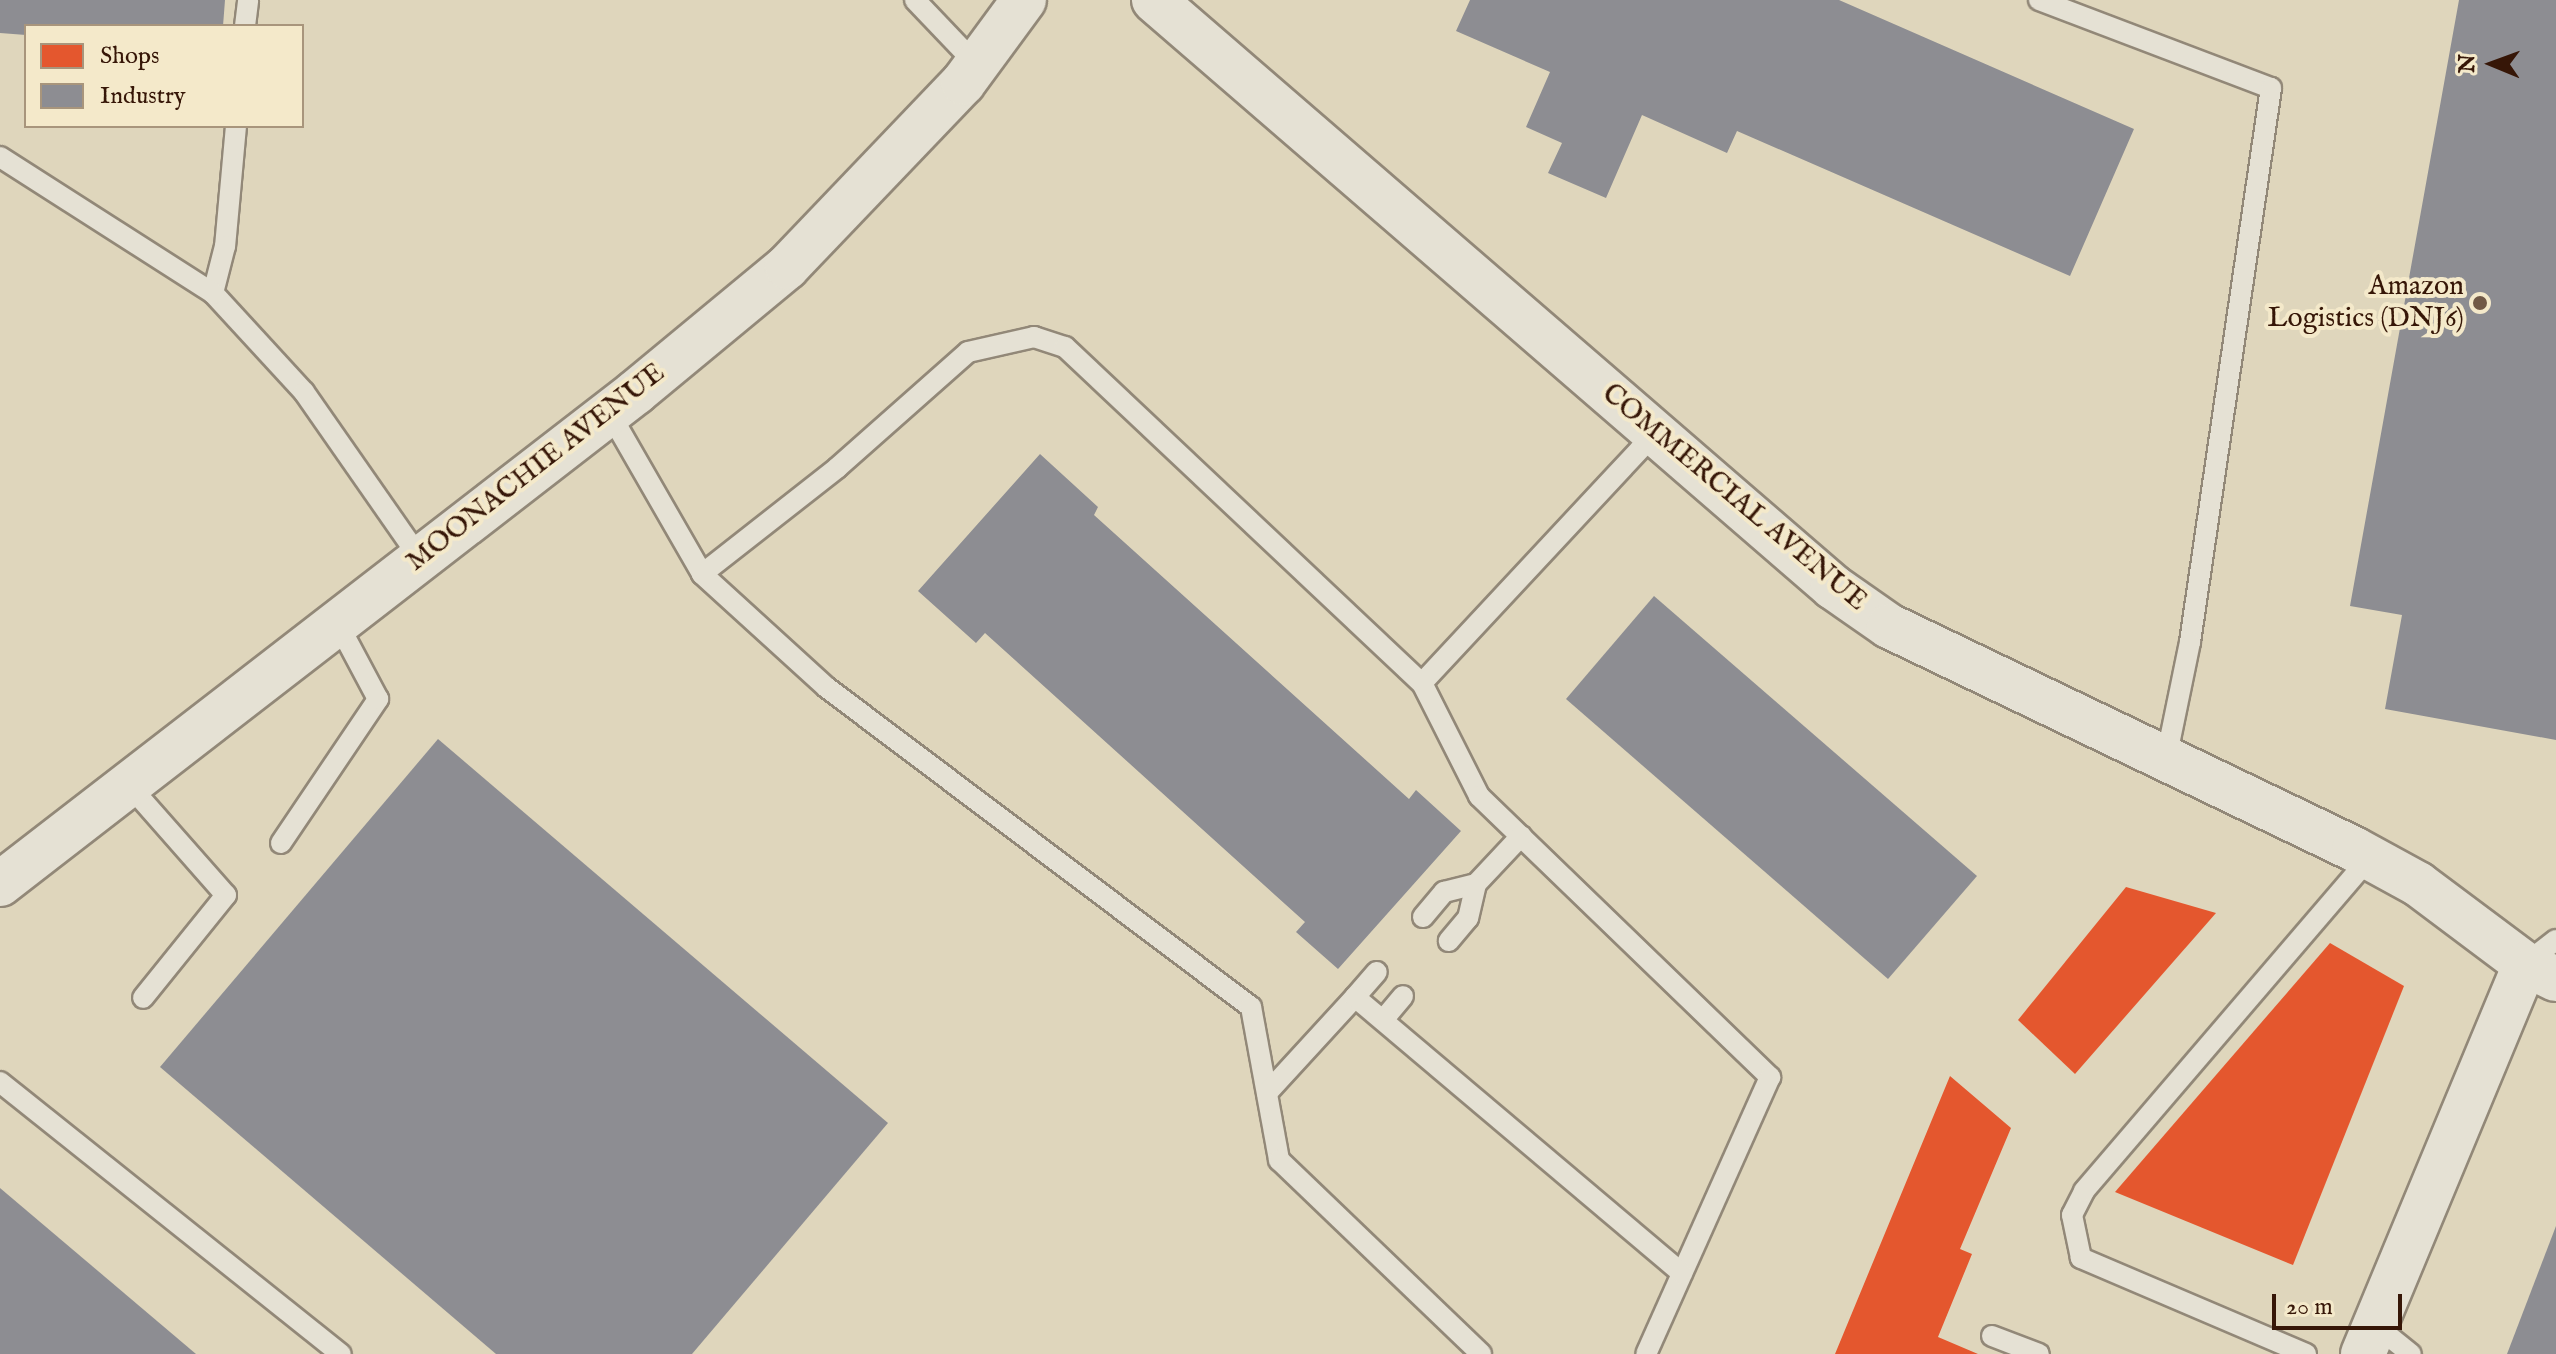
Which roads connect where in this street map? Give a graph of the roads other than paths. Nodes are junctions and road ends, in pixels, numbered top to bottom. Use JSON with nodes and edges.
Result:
{"nodes":[{"id":1,"x":248,"y":0,"type":"edge"},
{"id":2,"x":915,"y":0,"type":"edge"},
{"id":3,"x":1024,"y":0,"type":"edge"},
{"id":4,"x":1154,"y":0,"type":"edge"},
{"id":5,"x":2039,"y":0,"type":"edge"},
{"id":6,"x":245,"y":24,"type":"edge"},
{"id":7,"x":977,"y":65,"type":"junction"},
{"id":8,"x":236,"y":128,"type":"edge"},
{"id":9,"x":0,"y":157,"type":"edge"},
{"id":10,"x":213,"y":293,"type":"junction"},
{"id":11,"x":609,"y":412,"type":"junction"},
{"id":12,"x":1655,"y":433,"type":"junction"},
{"id":13,"x":420,"y":558,"type":"junction"},
{"id":14,"x":702,"y":574,"type":"junction"},
{"id":15,"x":337,"y":622,"type":"junction"},
{"id":16,"x":1422,"y":683,"type":"junction"},
{"id":17,"x":2166,"y":759,"type":"junction"},
{"id":18,"x":128,"y":784,"type":"junction"},
{"id":19,"x":1521,"y":836,"type":"junction"},
{"id":20,"x":281,"y":843,"type":"dead end"},
{"id":21,"x":2369,"y":858,"type":"junction"},
{"id":22,"x":0,"y":884,"type":"edge"},
{"id":23,"x":1476,"y":884,"type":"junction"},
{"id":24,"x":1423,"y":917,"type":"dead end"},
{"id":25,"x":1449,"y":941,"type":"dead end"},
{"id":26,"x":2546,"y":961,"type":"edge"},
{"id":27,"x":1377,"y":972,"type":"dead end"},
{"id":28,"x":1403,"y":996,"type":"dead end"},
{"id":29,"x":1355,"y":997,"type":"junction"},
{"id":30,"x":143,"y":998,"type":"dead end"},
{"id":31,"x":1383,"y":1020,"type":"junction"},
{"id":32,"x":0,"y":1082,"type":"edge"},
{"id":33,"x":1267,"y":1093,"type":"junction"},
{"id":34,"x":1682,"y":1273,"type":"junction"},
{"id":35,"x":1992,"y":1336,"type":"dead end"},
{"id":36,"x":2369,"y":1340,"type":"edge"},
{"id":37,"x":341,"y":1354,"type":"edge"},
{"id":38,"x":1481,"y":1354,"type":"edge"},
{"id":39,"x":1646,"y":1354,"type":"edge"},
{"id":40,"x":2039,"y":1354,"type":"edge"},
{"id":41,"x":2306,"y":1354,"type":"edge"},
{"id":42,"x":2411,"y":1354,"type":"edge"}],
"edges":[{"from":1,"to":6,"type":"lane"},
{"from":2,"to":7,"type":"lane"},
{"from":3,"to":7,"type":"street","name":"MOONACHIE AVENUE"},
{"from":4,"to":12,"type":"street","name":"COMMERCIAL AVENUE"},
{"from":5,"to":17,"type":"lane"},
{"from":7,"to":11,"type":"street","name":"MOONACHIE AVENUE"},
{"from":8,"to":10,"type":"lane"},
{"from":9,"to":10,"type":"lane"},
{"from":10,"to":13,"type":"lane"},
{"from":11,"to":13,"type":"street","name":"MOONACHIE AVENUE"},
{"from":11,"to":14,"type":"lane"},
{"from":12,"to":16,"type":"lane"},
{"from":12,"to":17,"type":"street","name":"COMMERCIAL AVENUE"},
{"from":13,"to":15,"type":"street","name":"MOONACHIE AVENUE"},
{"from":14,"to":16,"type":"lane"},
{"from":14,"to":33,"type":"lane"},
{"from":15,"to":18,"type":"street","name":"MOONACHIE AVENUE"},
{"from":15,"to":20,"type":"lane"},
{"from":16,"to":19,"type":"lane"},
{"from":17,"to":21,"type":"street","name":"COMMERCIAL AVENUE"},
{"from":18,"to":22,"type":"street","name":"MOONACHIE AVENUE"},
{"from":18,"to":30,"type":"lane"},
{"from":19,"to":23,"type":"lane"},
{"from":19,"to":34,"type":"lane"},
{"from":21,"to":26,"type":"street","name":"COMMERCIAL AVENUE"},
{"from":21,"to":41,"type":"lane"},
{"from":23,"to":24,"type":"lane"},
{"from":23,"to":25,"type":"lane"},
{"from":26,"to":36,"type":"street"},
{"from":27,"to":29,"type":"lane"},
{"from":28,"to":31,"type":"lane"},
{"from":29,"to":31,"type":"lane"},
{"from":29,"to":33,"type":"lane"},
{"from":31,"to":34,"type":"lane"},
{"from":32,"to":37,"type":"lane"},
{"from":33,"to":38,"type":"lane"},
{"from":34,"to":39,"type":"lane"},
{"from":35,"to":40,"type":"lane"},
{"from":36,"to":42,"type":"lane"}]}
